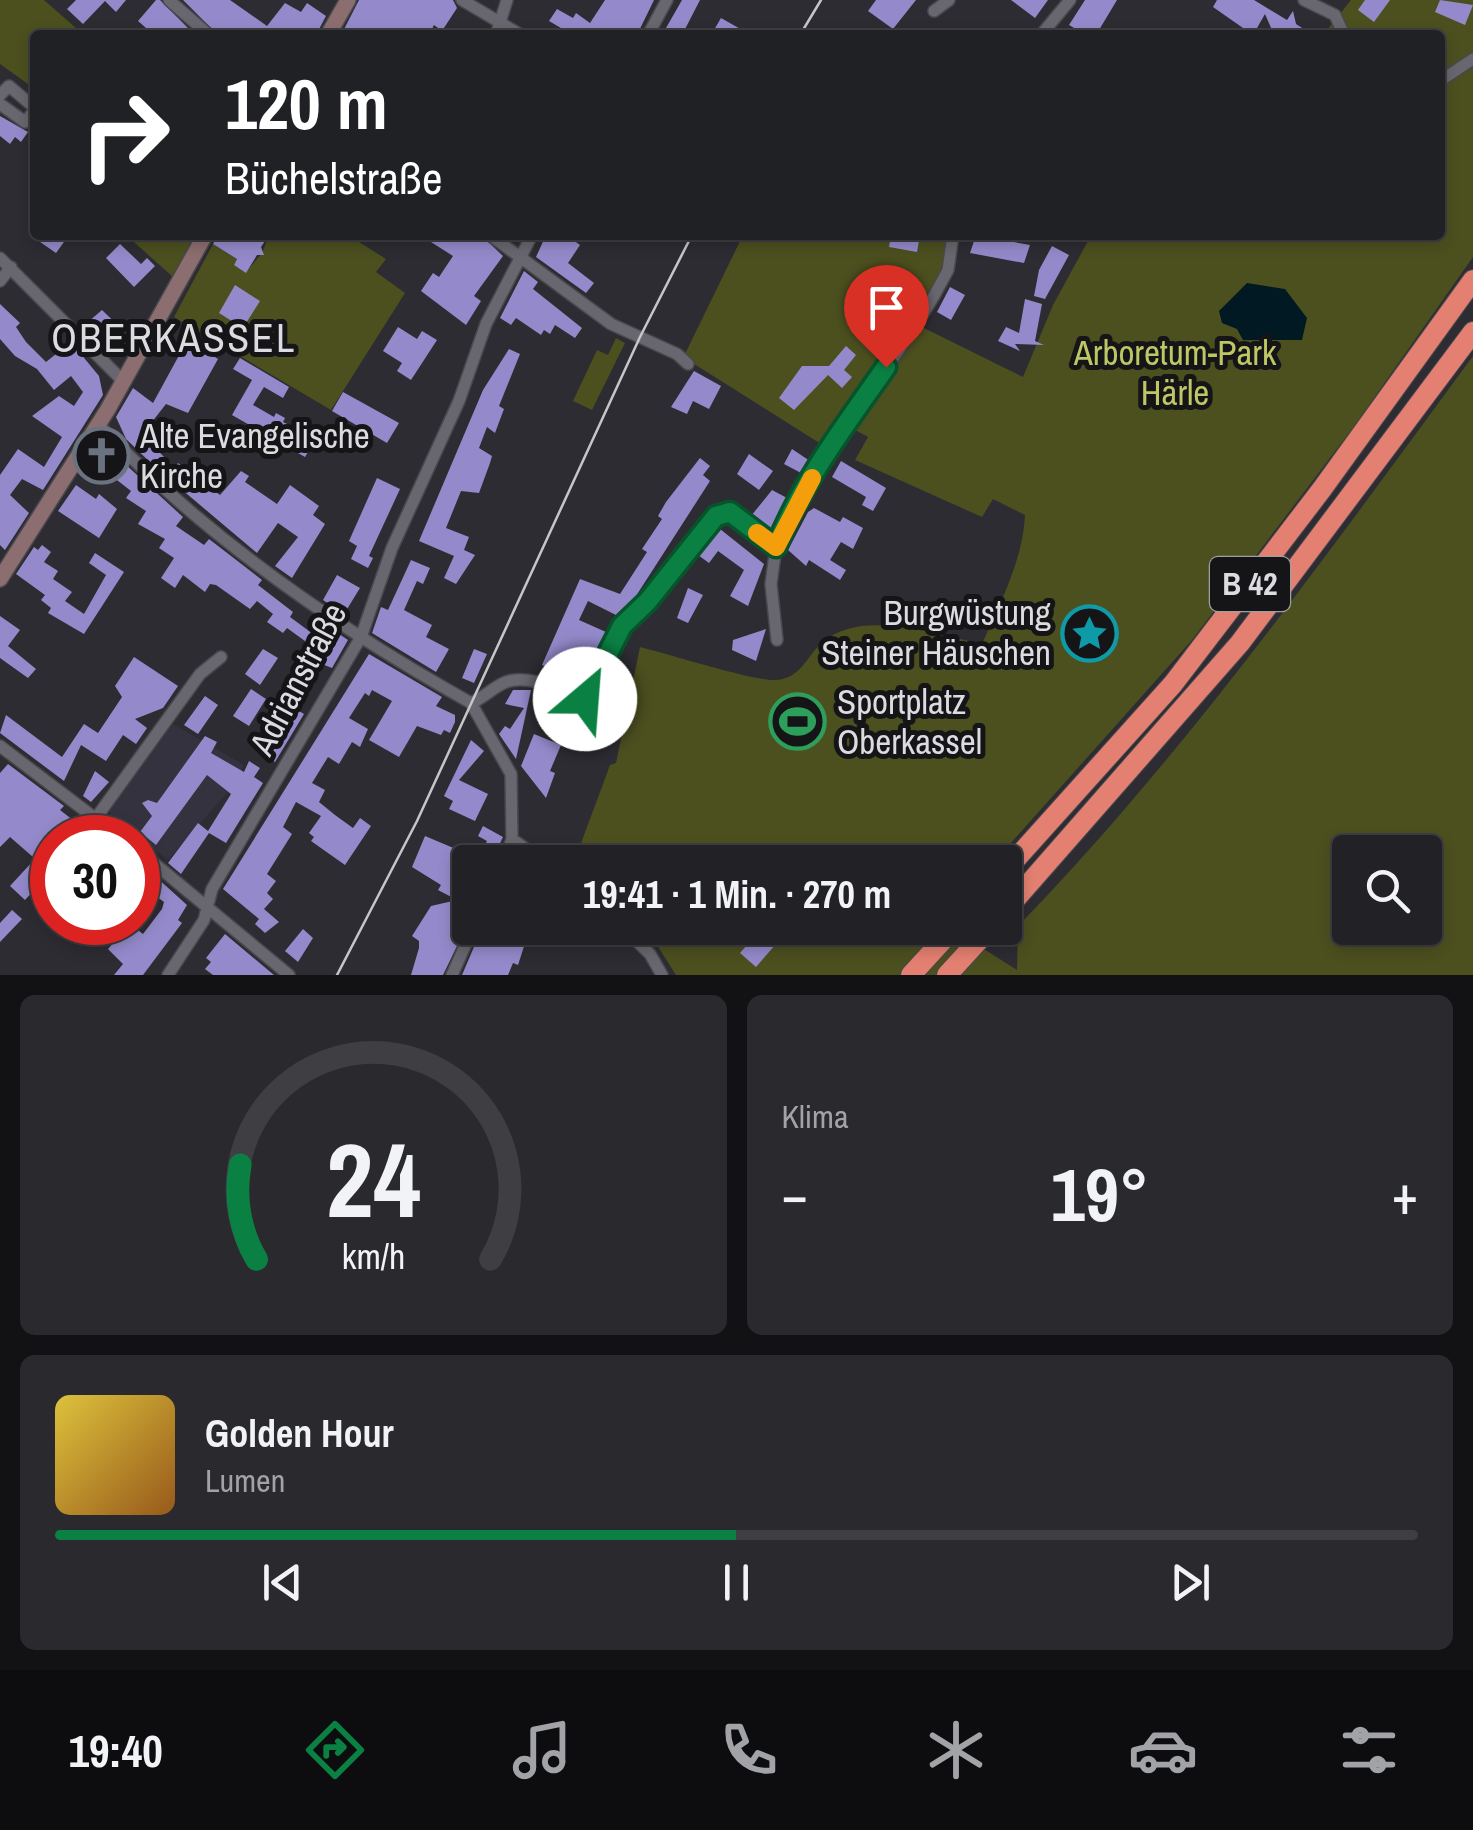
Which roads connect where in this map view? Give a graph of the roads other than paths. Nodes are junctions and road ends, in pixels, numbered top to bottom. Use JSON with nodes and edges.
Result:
{"nodes":[{"id":1,"x":169,"y":0,"type":"edge"},
{"id":2,"x":348,"y":0,"type":"edge"},
{"id":3,"x":462,"y":0,"type":"edge"},
{"id":4,"x":508,"y":0,"type":"edge"},
{"id":5,"x":667,"y":0,"type":"edge"},
{"id":6,"x":949,"y":0,"type":"edge"},
{"id":7,"x":1070,"y":0,"type":"edge"},
{"id":8,"x":1304,"y":0,"type":"edge"},
{"id":9,"x":934,"y":11,"type":"dead end"},
{"id":10,"x":499,"y":21,"type":"junction"},
{"id":11,"x":204,"y":30,"type":"edge"},
{"id":12,"x":331,"y":30,"type":"edge"},
{"id":13,"x":497,"y":30,"type":"edge"},
{"id":14,"x":513,"y":30,"type":"edge"},
{"id":15,"x":651,"y":30,"type":"edge"},
{"id":16,"x":1045,"y":30,"type":"edge"},
{"id":17,"x":1342,"y":30,"type":"edge"},
{"id":18,"x":1473,"y":59,"type":"edge"},
{"id":19,"x":1445,"y":77,"type":"edge"},
{"id":20,"x":0,"y":95,"type":"edge"},
{"id":21,"x":0,"y":104,"type":"edge"},
{"id":22,"x":30,"y":105,"type":"edge"},
{"id":23,"x":30,"y":116,"type":"edge"},
{"id":24,"x":202,"y":240,"type":"edge"},
{"id":25,"x":498,"y":240,"type":"edge"},
{"id":26,"x":529,"y":240,"type":"edge"},
{"id":27,"x":952,"y":240,"type":"edge"},
{"id":28,"x":520,"y":255,"type":"junction"},
{"id":29,"x":0,"y":258,"type":"edge"},
{"id":30,"x":11,"y":267,"type":"junction"},
{"id":31,"x":1473,"y":280,"type":"edge"},
{"id":32,"x":0,"y":281,"type":"edge"},
{"id":33,"x":1473,"y":332,"type":"edge"},
{"id":34,"x":688,"y":364,"type":"dead end"},
{"id":35,"x":124,"y":382,"type":"junction"},
{"id":36,"x":98,"y":424,"type":"junction"},
{"id":37,"x":776,"y":547,"type":"junction"},
{"id":38,"x":0,"y":578,"type":"edge"},
{"id":39,"x":360,"y":636,"type":"junction"},
{"id":40,"x":776,"y":640,"type":"dead end"},
{"id":41,"x":221,"y":658,"type":"dead end"},
{"id":42,"x":471,"y":703,"type":"junction"},
{"id":43,"x":0,"y":746,"type":"edge"},
{"id":44,"x":92,"y":815,"type":"edge"},
{"id":45,"x":98,"y":815,"type":"edge"},
{"id":46,"x":512,"y":840,"type":"junction"},
{"id":47,"x":510,"y":845,"type":"edge"},
{"id":48,"x":519,"y":845,"type":"edge"},
{"id":49,"x":1022,"y":853,"type":"edge"},
{"id":50,"x":160,"y":868,"type":"edge"},
{"id":51,"x":1022,"y":892,"type":"edge"},
{"id":52,"x":207,"y":905,"type":"junction"},
{"id":53,"x":466,"y":945,"type":"edge"},
{"id":54,"x":641,"y":945,"type":"edge"},
{"id":55,"x":938,"y":945,"type":"edge"},
{"id":56,"x":974,"y":945,"type":"edge"},
{"id":57,"x":168,"y":975,"type":"edge"},
{"id":58,"x":289,"y":975,"type":"edge"},
{"id":59,"x":452,"y":975,"type":"edge"},
{"id":60,"x":662,"y":975,"type":"edge"},
{"id":61,"x":911,"y":975,"type":"edge"},
{"id":62,"x":947,"y":975,"type":"edge"}],
"edges":[{"from":1,"to":11,"type":"street"},
{"from":2,"to":12,"type":"main road"},
{"from":3,"to":10,"type":"street"},
{"from":4,"to":10,"type":"street"},
{"from":5,"to":15,"type":"street"},
{"from":6,"to":9,"type":"street"},
{"from":7,"to":16,"type":"street"},
{"from":8,"to":17,"type":"street"},
{"from":10,"to":13,"type":"street"},
{"from":10,"to":14,"type":"street"},
{"from":18,"to":19,"type":"street"},
{"from":20,"to":22,"type":"street"},
{"from":21,"to":23,"type":"street"},
{"from":24,"to":35,"type":"main road"},
{"from":25,"to":28,"type":"street"},
{"from":26,"to":28,"type":"street","name":"Adrianstraße"},
{"from":27,"to":37,"type":"street"},
{"from":28,"to":34,"type":"street"},
{"from":28,"to":39,"type":"street","name":"Adrianstraße"},
{"from":29,"to":30,"type":"street"},
{"from":30,"to":32,"type":"street"},
{"from":30,"to":35,"type":"street"},
{"from":31,"to":49,"type":"highway","number":"B 42"},
{"from":33,"to":51,"type":"highway","number":"B 42"},
{"from":35,"to":36,"type":"main road"},
{"from":36,"to":38,"type":"main road"},
{"from":36,"to":39,"type":"street"},
{"from":37,"to":40,"type":"street"},
{"from":37,"to":42,"type":"street"},
{"from":39,"to":42,"type":"street"},
{"from":39,"to":52,"type":"street","name":"Adrianstraße"},
{"from":41,"to":45,"type":"street"},
{"from":42,"to":46,"type":"street"},
{"from":43,"to":44,"type":"street"},
{"from":46,"to":47,"type":"street"},
{"from":46,"to":48,"type":"street"},
{"from":50,"to":52,"type":"street"},
{"from":52,"to":57,"type":"street","name":"Adrianstraße"},
{"from":52,"to":58,"type":"street"},
{"from":53,"to":59,"type":"street"},
{"from":54,"to":60,"type":"street"},
{"from":55,"to":61,"type":"highway"},
{"from":56,"to":62,"type":"highway"}]}
